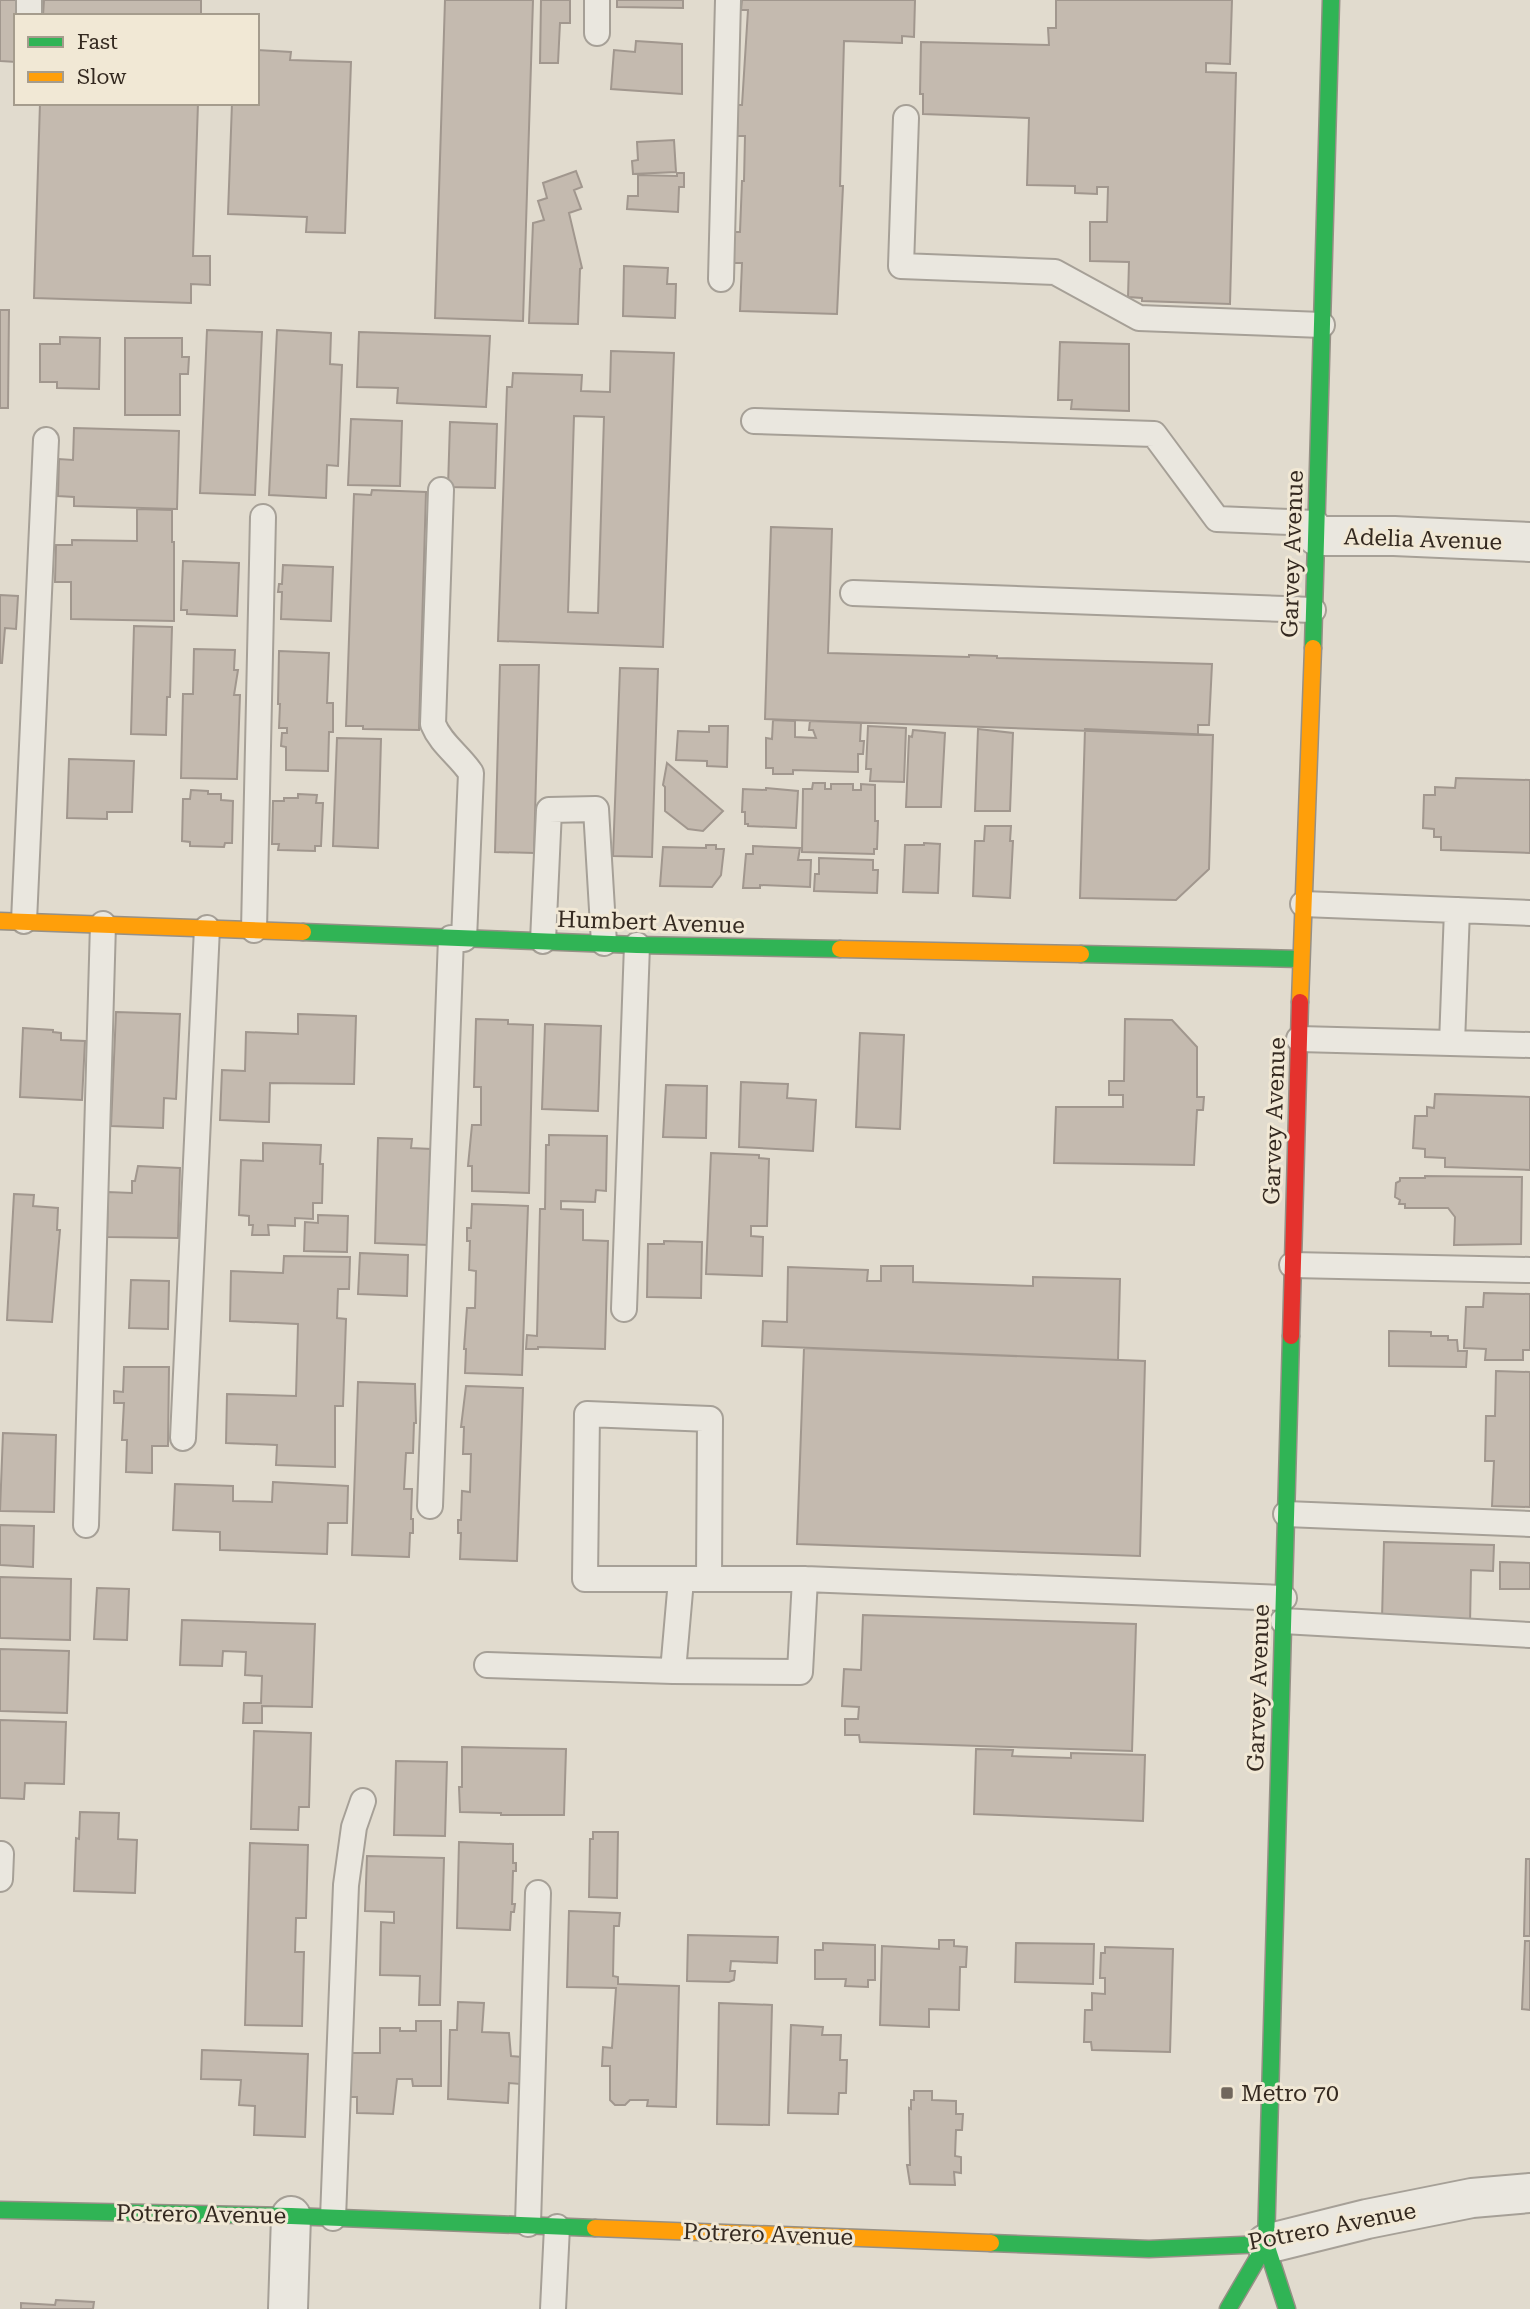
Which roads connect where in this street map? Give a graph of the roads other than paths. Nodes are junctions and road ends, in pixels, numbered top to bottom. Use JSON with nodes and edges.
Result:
{"nodes":[{"id":1,"x":597,"y":0,"type":"edge"},
{"id":2,"x":728,"y":0,"type":"edge"},
{"id":3,"x":1331,"y":0,"type":"edge"},
{"id":4,"x":597,"y":33,"type":"dead end"},
{"id":5,"x":906,"y":117,"type":"dead end"},
{"id":6,"x":721,"y":279,"type":"dead end"},
{"id":7,"x":1322,"y":325,"type":"junction"},
{"id":8,"x":754,"y":421,"type":"dead end"},
{"id":9,"x":46,"y":440,"type":"dead end"},
{"id":10,"x":441,"y":490,"type":"dead end"},
{"id":11,"x":263,"y":517,"type":"dead end"},
{"id":12,"x":1316,"y":529,"type":"junction"},
{"id":13,"x":1530,"y":542,"type":"edge"},
{"id":14,"x":853,"y":593,"type":"dead end"},
{"id":15,"x":1313,"y":610,"type":"junction"},
{"id":16,"x":1303,"y":904,"type":"junction"},
{"id":17,"x":1457,"y":910,"type":"junction"},
{"id":18,"x":1530,"y":913,"type":"edge"},
{"id":19,"x":12,"y":921,"type":"edge"},
{"id":20,"x":103,"y":924,"type":"junction"},
{"id":21,"x":207,"y":928,"type":"junction"},
{"id":22,"x":254,"y":930,"type":"junction"},
{"id":23,"x":458,"y":938,"type":"junction"},
{"id":24,"x":543,"y":941,"type":"junction"},
{"id":25,"x":604,"y":943,"type":"junction"},
{"id":26,"x":636,"y":944,"type":"junction"},
{"id":27,"x":1301,"y":959,"type":"junction"},
{"id":28,"x":1299,"y":1040,"type":"junction"},
{"id":29,"x":1452,"y":1043,"type":"junction"},
{"id":30,"x":1530,"y":1045,"type":"edge"},
{"id":31,"x":1293,"y":1265,"type":"junction"},
{"id":32,"x":1530,"y":1270,"type":"edge"},
{"id":33,"x":624,"y":1309,"type":"dead end"},
{"id":34,"x":183,"y":1438,"type":"dead end"},
{"id":35,"x":430,"y":1506,"type":"dead end"},
{"id":36,"x":1286,"y":1514,"type":"junction"},
{"id":37,"x":1530,"y":1524,"type":"edge"},
{"id":38,"x":86,"y":1525,"type":"dead end"},
{"id":39,"x":709,"y":1579,"type":"junction"},
{"id":40,"x":805,"y":1579,"type":"junction"},
{"id":41,"x":681,"y":1580,"type":"junction"},
{"id":42,"x":1283,"y":1610,"type":"junction"},
{"id":43,"x":1530,"y":1635,"type":"edge"},
{"id":44,"x":487,"y":1665,"type":"dead end"},
{"id":45,"x":673,"y":1671,"type":"junction"},
{"id":46,"x":363,"y":1801,"type":"dead end"},
{"id":47,"x":1,"y":1854,"type":"edge"},
{"id":48,"x":0,"y":1879,"type":"edge"},
{"id":49,"x":538,"y":1893,"type":"dead end"},
{"id":50,"x":1530,"y":2193,"type":"edge"},
{"id":51,"x":0,"y":2210,"type":"edge"},
{"id":52,"x":291,"y":2216,"type":"junction"},
{"id":53,"x":333,"y":2218,"type":"junction"},
{"id":54,"x":528,"y":2224,"type":"junction"},
{"id":55,"x":557,"y":2227,"type":"junction"},
{"id":56,"x":1266,"y":2244,"type":"junction"},
{"id":57,"x":288,"y":2309,"type":"edge"},
{"id":58,"x":553,"y":2309,"type":"edge"},
{"id":59,"x":1228,"y":2309,"type":"edge"},
{"id":60,"x":1287,"y":2309,"type":"edge"}],
"edges":[{"from":1,"to":4,"type":"lane"},
{"from":2,"to":6,"type":"lane"},
{"from":3,"to":7,"type":"street","name":"Garvey Avenue"},
{"from":5,"to":7,"type":"lane"},
{"from":7,"to":12,"type":"street","name":"Garvey Avenue"},
{"from":8,"to":12,"type":"lane"},
{"from":9,"to":19,"type":"lane"},
{"from":10,"to":23,"type":"lane"},
{"from":11,"to":22,"type":"lane"},
{"from":12,"to":13,"type":"street","name":"Adelia Avenue"},
{"from":12,"to":15,"type":"street","name":"Garvey Avenue"},
{"from":14,"to":15,"type":"lane"},
{"from":15,"to":16,"type":"street","name":"Garvey Avenue"},
{"from":16,"to":17,"type":"lane"},
{"from":16,"to":27,"type":"street","name":"Garvey Avenue"},
{"from":17,"to":18,"type":"lane"},
{"from":17,"to":29,"type":"lane"},
{"from":19,"to":20,"type":"street","name":"Humbert Avenue"},
{"from":20,"to":21,"type":"street","name":"Humbert Avenue"},
{"from":20,"to":38,"type":"lane"},
{"from":21,"to":22,"type":"street","name":"Humbert Avenue"},
{"from":21,"to":34,"type":"lane"},
{"from":22,"to":23,"type":"street","name":"Humbert Avenue"},
{"from":23,"to":24,"type":"street","name":"Humbert Avenue"},
{"from":23,"to":35,"type":"lane"},
{"from":24,"to":25,"type":"street","name":"Humbert Avenue"},
{"from":24,"to":25,"type":"lane"},
{"from":25,"to":26,"type":"street","name":"Humbert Avenue"},
{"from":26,"to":27,"type":"street","name":"Humbert Avenue"},
{"from":26,"to":33,"type":"lane"},
{"from":27,"to":28,"type":"street","name":"Garvey Avenue"},
{"from":28,"to":29,"type":"lane"},
{"from":28,"to":31,"type":"street","name":"Garvey Avenue"},
{"from":29,"to":30,"type":"lane"},
{"from":31,"to":32,"type":"lane"},
{"from":31,"to":36,"type":"street","name":"Garvey Avenue"},
{"from":36,"to":37,"type":"lane"},
{"from":36,"to":42,"type":"street","name":"Garvey Avenue"},
{"from":39,"to":40,"type":"lane"},
{"from":39,"to":41,"type":"lane"},
{"from":39,"to":41,"type":"lane"},
{"from":40,"to":42,"type":"lane"},
{"from":40,"to":45,"type":"lane"},
{"from":41,"to":45,"type":"lane"},
{"from":42,"to":43,"type":"lane"},
{"from":42,"to":56,"type":"street","name":"Garvey Avenue"},
{"from":44,"to":45,"type":"lane"},
{"from":46,"to":53,"type":"lane"},
{"from":47,"to":48,"type":"lane"},
{"from":49,"to":54,"type":"lane"},
{"from":50,"to":56,"type":"street","name":"Potrero Avenue"},
{"from":51,"to":52,"type":"street","name":"Potrero Avenue"},
{"from":52,"to":53,"type":"street","name":"Potrero Avenue"},
{"from":52,"to":57,"type":"street"},
{"from":53,"to":54,"type":"street","name":"Potrero Avenue"},
{"from":54,"to":55,"type":"street","name":"Potrero Avenue"},
{"from":55,"to":56,"type":"street","name":"Potrero Avenue"},
{"from":55,"to":58,"type":"lane"},
{"from":56,"to":59,"type":"street","name":"Garvey Avenue"},
{"from":56,"to":60,"type":"street","name":"Garvey Avenue"}]}
